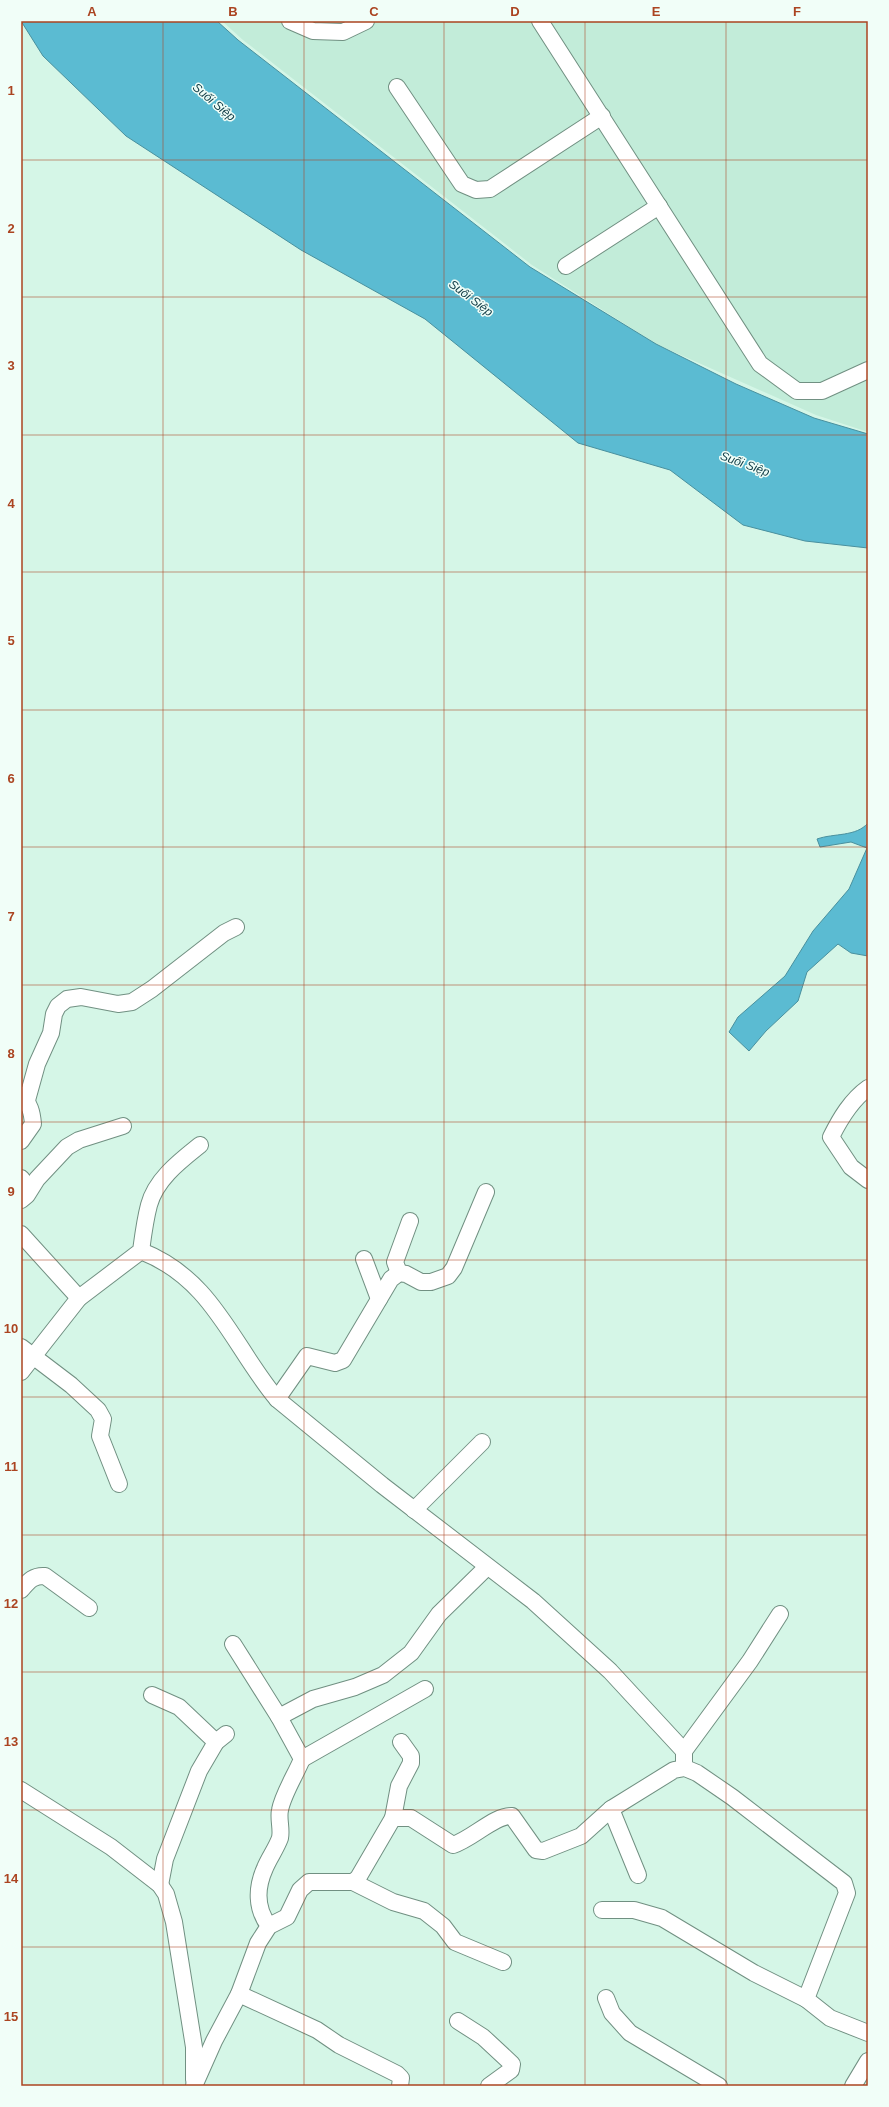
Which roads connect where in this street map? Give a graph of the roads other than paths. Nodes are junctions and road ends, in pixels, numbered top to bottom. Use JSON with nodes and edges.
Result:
{"nodes":[{"id":1,"x":290,"y":21,"type":"edge"},
{"id":2,"x":366,"y":21,"type":"edge"},
{"id":3,"x":540,"y":21,"type":"edge"},
{"id":4,"x":397,"y":87,"type":"dead end"},
{"id":5,"x":602,"y":116,"type":"junction"},
{"id":6,"x":659,"y":206,"type":"junction"},
{"id":7,"x":566,"y":266,"type":"dead end"},
{"id":8,"x":868,"y":370,"type":"edge"},
{"id":9,"x":236,"y":927,"type":"dead end"},
{"id":10,"x":868,"y":1088,"type":"edge"},
{"id":11,"x":24,"y":1098,"type":"edge"},
{"id":12,"x":123,"y":1126,"type":"dead end"},
{"id":13,"x":21,"y":1142,"type":"edge"},
{"id":14,"x":200,"y":1145,"type":"dead end"},
{"id":15,"x":868,"y":1180,"type":"edge"},
{"id":16,"x":24,"y":1189,"type":"edge"},
{"id":17,"x":486,"y":1192,"type":"dead end"},
{"id":18,"x":410,"y":1220,"type":"dead end"},
{"id":19,"x":21,"y":1234,"type":"edge"},
{"id":20,"x":141,"y":1251,"type":"junction"},
{"id":21,"x":364,"y":1259,"type":"dead end"},
{"id":22,"x":398,"y":1273,"type":"junction"},
{"id":23,"x":79,"y":1298,"type":"junction"},
{"id":24,"x":379,"y":1299,"type":"junction"},
{"id":25,"x":27,"y":1352,"type":"edge"},
{"id":26,"x":21,"y":1372,"type":"edge"},
{"id":27,"x":277,"y":1399,"type":"junction"},
{"id":28,"x":482,"y":1442,"type":"dead end"},
{"id":29,"x":119,"y":1484,"type":"dead end"},
{"id":30,"x":414,"y":1510,"type":"junction"},
{"id":31,"x":487,"y":1567,"type":"junction"},
{"id":32,"x":21,"y":1590,"type":"edge"},
{"id":33,"x":89,"y":1608,"type":"dead end"},
{"id":34,"x":780,"y":1614,"type":"dead end"},
{"id":35,"x":233,"y":1644,"type":"dead end"},
{"id":36,"x":425,"y":1689,"type":"dead end"},
{"id":37,"x":152,"y":1695,"type":"dead end"},
{"id":38,"x":279,"y":1717,"type":"junction"},
{"id":39,"x":401,"y":1742,"type":"dead end"},
{"id":40,"x":684,"y":1752,"type":"junction"},
{"id":41,"x":302,"y":1759,"type":"junction"},
{"id":42,"x":685,"y":1768,"type":"junction"},
{"id":43,"x":21,"y":1790,"type":"edge"},
{"id":44,"x":611,"y":1809,"type":"junction"},
{"id":45,"x":393,"y":1818,"type":"junction"},
{"id":46,"x":638,"y":1875,"type":"dead end"},
{"id":47,"x":353,"y":1882,"type":"junction"},
{"id":48,"x":160,"y":1885,"type":"junction"},
{"id":49,"x":602,"y":1910,"type":"dead end"},
{"id":50,"x":268,"y":1926,"type":"junction"},
{"id":51,"x":503,"y":1962,"type":"dead end"},
{"id":52,"x":239,"y":1994,"type":"junction"},
{"id":53,"x":606,"y":1998,"type":"dead end"},
{"id":54,"x":806,"y":1999,"type":"junction"},
{"id":55,"x":458,"y":2021,"type":"dead end"},
{"id":56,"x":866,"y":2027,"type":"edge"},
{"id":57,"x":868,"y":2061,"type":"edge"},
{"id":58,"x":194,"y":2086,"type":"edge"},
{"id":59,"x":400,"y":2086,"type":"edge"},
{"id":60,"x":489,"y":2086,"type":"edge"},
{"id":61,"x":719,"y":2086,"type":"edge"},
{"id":62,"x":853,"y":2086,"type":"edge"}],
"edges":[{"from":1,"to":2,"type":"street"},
{"from":3,"to":5,"type":"street"},
{"from":4,"to":5,"type":"street"},
{"from":5,"to":6,"type":"street"},
{"from":6,"to":7,"type":"street"},
{"from":6,"to":8,"type":"street"},
{"from":9,"to":11,"type":"street"},
{"from":10,"to":15,"type":"street"},
{"from":11,"to":13,"type":"street"},
{"from":12,"to":16,"type":"street"},
{"from":14,"to":20,"type":"street"},
{"from":17,"to":22,"type":"street"},
{"from":18,"to":22,"type":"street"},
{"from":19,"to":23,"type":"street"},
{"from":20,"to":23,"type":"street"},
{"from":20,"to":27,"type":"street"},
{"from":21,"to":24,"type":"street"},
{"from":22,"to":24,"type":"street"},
{"from":23,"to":25,"type":"street"},
{"from":24,"to":27,"type":"street"},
{"from":25,"to":26,"type":"street"},
{"from":25,"to":29,"type":"street"},
{"from":27,"to":30,"type":"street"},
{"from":28,"to":30,"type":"street"},
{"from":30,"to":31,"type":"street"},
{"from":31,"to":38,"type":"street"},
{"from":31,"to":40,"type":"street"},
{"from":32,"to":33,"type":"street"},
{"from":34,"to":40,"type":"street"},
{"from":35,"to":38,"type":"street"},
{"from":36,"to":41,"type":"street"},
{"from":37,"to":48,"type":"street"},
{"from":38,"to":41,"type":"street"},
{"from":39,"to":45,"type":"street"},
{"from":40,"to":42,"type":"street"},
{"from":41,"to":50,"type":"street"},
{"from":42,"to":44,"type":"street"},
{"from":42,"to":54,"type":"street"},
{"from":43,"to":48,"type":"street"},
{"from":44,"to":45,"type":"street"},
{"from":44,"to":46,"type":"street"},
{"from":45,"to":47,"type":"street"},
{"from":47,"to":50,"type":"street"},
{"from":47,"to":51,"type":"street"},
{"from":48,"to":58,"type":"street"},
{"from":49,"to":54,"type":"street"},
{"from":50,"to":52,"type":"street"},
{"from":52,"to":58,"type":"street"},
{"from":52,"to":59,"type":"street"},
{"from":53,"to":61,"type":"street"},
{"from":54,"to":56,"type":"street"},
{"from":55,"to":60,"type":"street"},
{"from":57,"to":62,"type":"street"}]}
